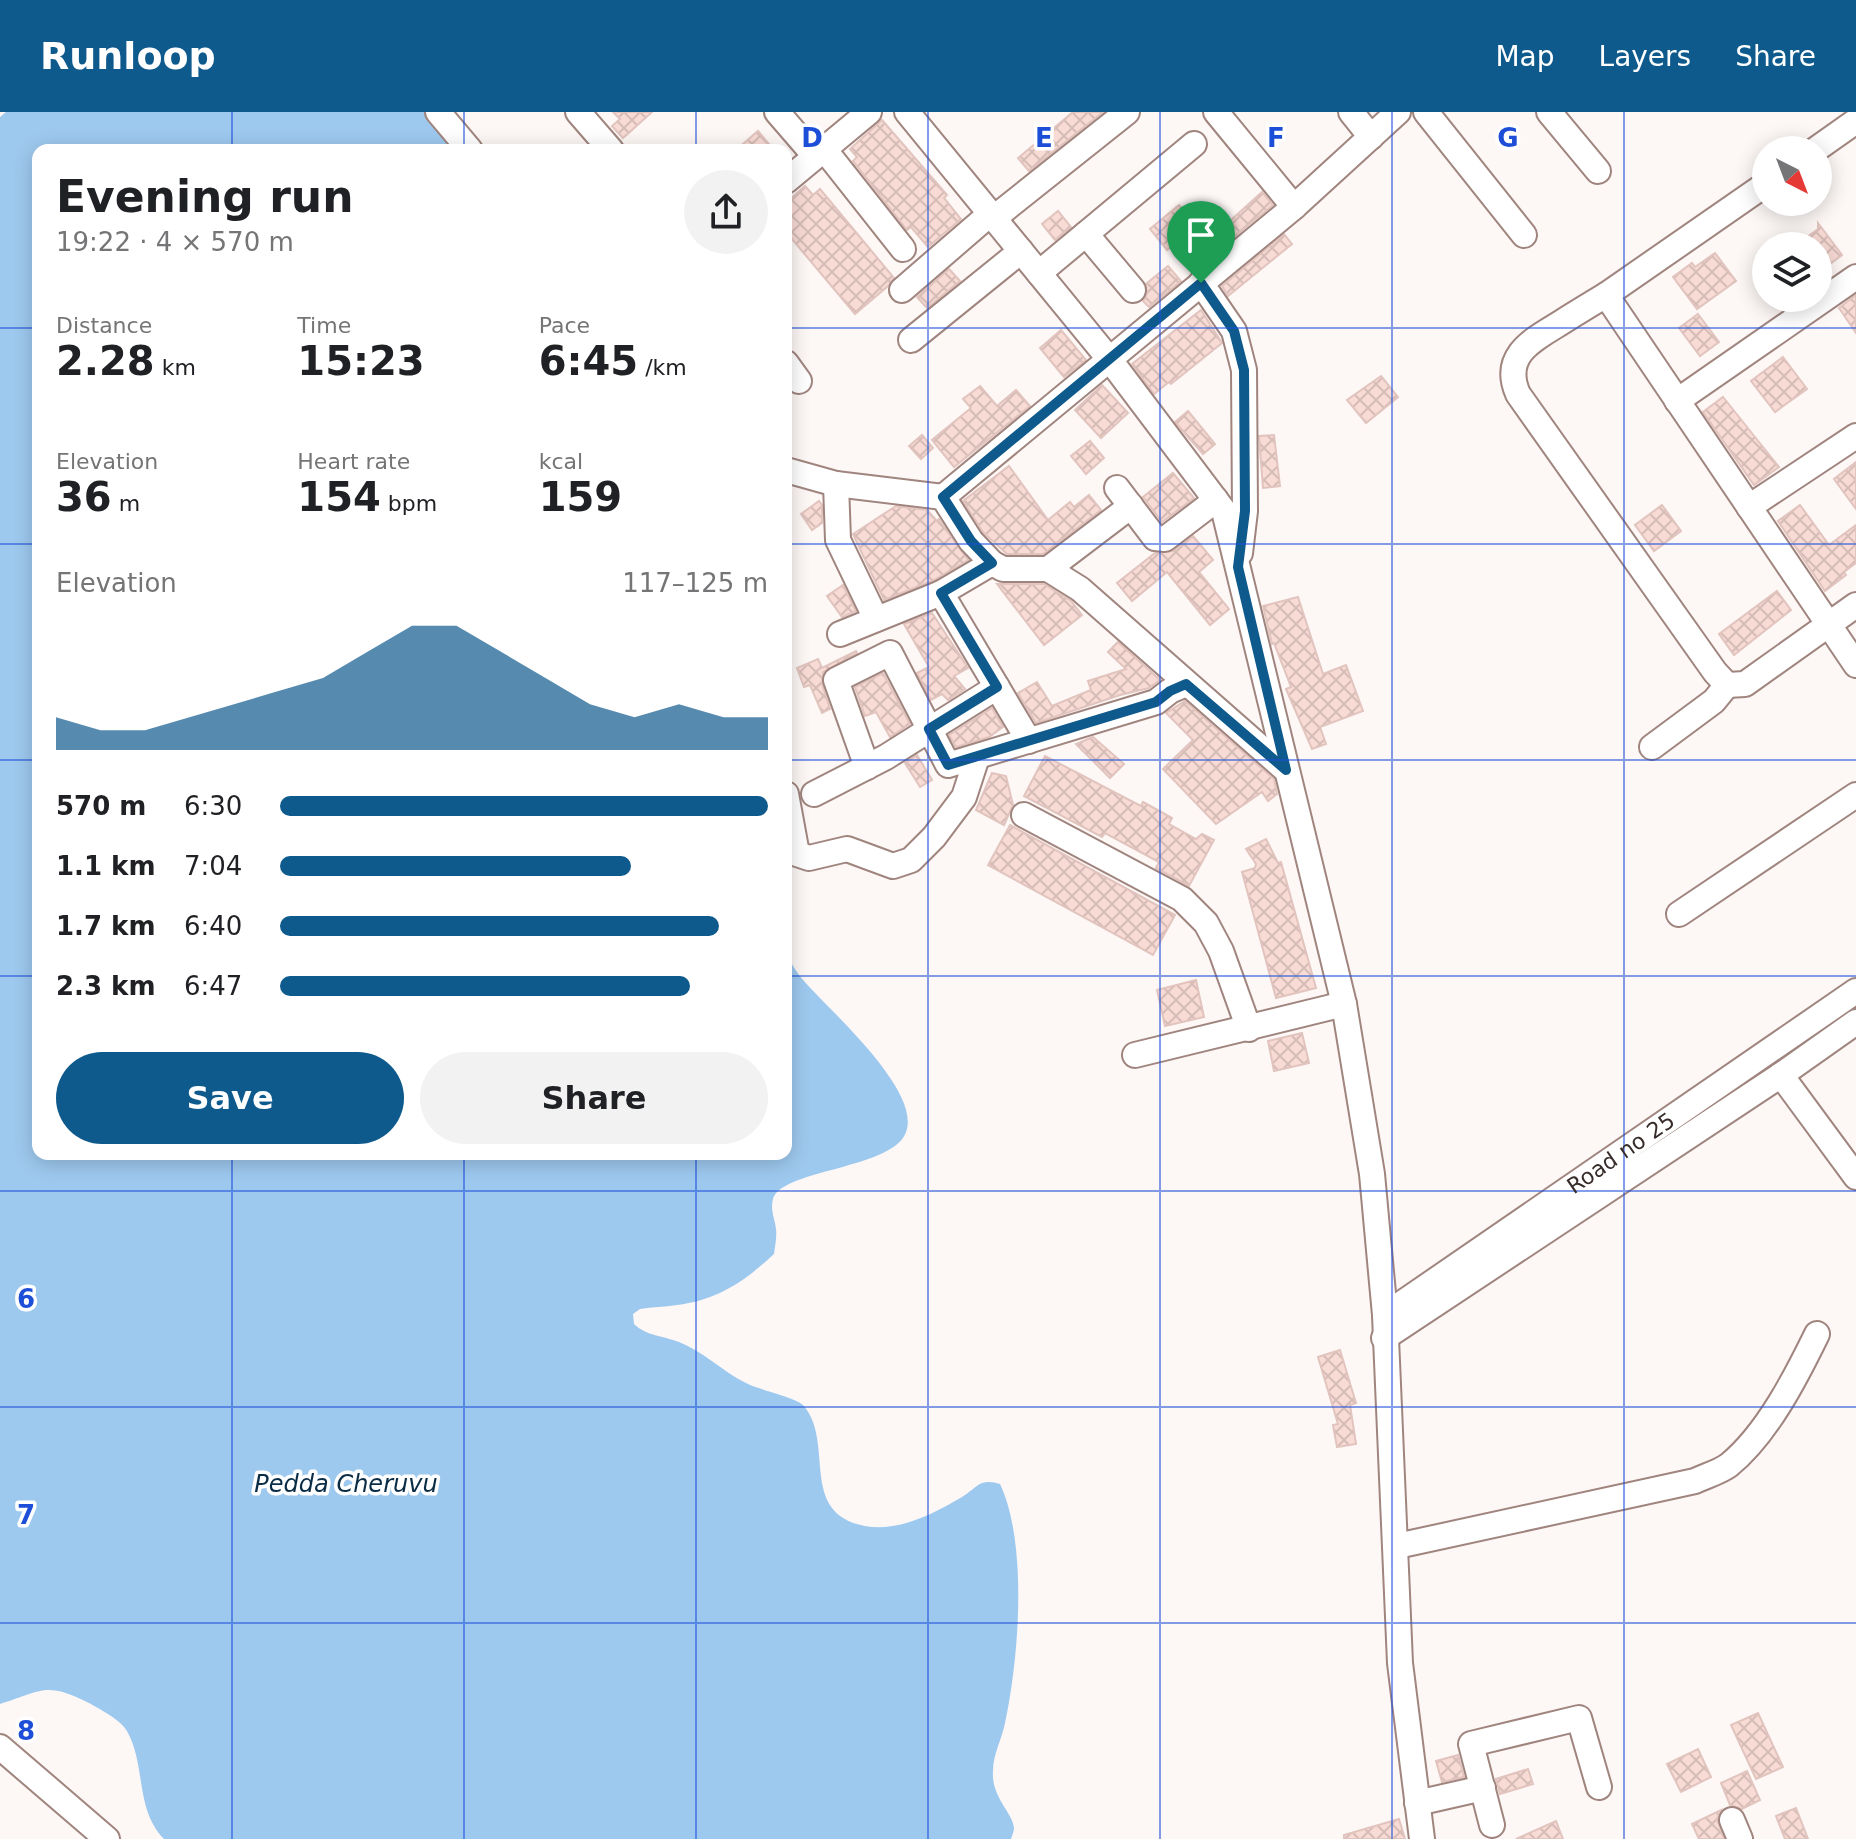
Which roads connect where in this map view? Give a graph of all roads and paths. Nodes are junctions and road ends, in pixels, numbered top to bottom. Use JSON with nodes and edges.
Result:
{"nodes":[{"id":1,"x":438,"y":112,"type":"edge"},
{"id":2,"x":578,"y":112,"type":"edge"},
{"id":3,"x":777,"y":112,"type":"edge"},
{"id":4,"x":869,"y":112,"type":"edge"},
{"id":5,"x":907,"y":112,"type":"edge"},
{"id":6,"x":1127,"y":112,"type":"edge"},
{"id":7,"x":1216,"y":112,"type":"edge"},
{"id":8,"x":1351,"y":112,"type":"edge"},
{"id":9,"x":1426,"y":112,"type":"edge"},
{"id":10,"x":1549,"y":112,"type":"edge"},
{"id":11,"x":1396,"y":113,"type":"edge"},
{"id":12,"x":1856,"y":121,"type":"edge"},
{"id":13,"x":1371,"y":137,"type":"junction"},
{"id":14,"x":1832,"y":138,"type":"edge"},
{"id":15,"x":465,"y":144,"type":"edge"},
{"id":16,"x":606,"y":144,"type":"edge"},
{"id":17,"x":1194,"y":144,"type":"dead end"},
{"id":18,"x":820,"y":153,"type":"junction"},
{"id":19,"x":1598,"y":171,"type":"dead end"},
{"id":20,"x":792,"y":176,"type":"edge"},
{"id":21,"x":1752,"y":194,"type":"edge"},
{"id":22,"x":1294,"y":207,"type":"junction"},
{"id":23,"x":992,"y":216,"type":"junction"},
{"id":24,"x":1086,"y":234,"type":"junction"},
{"id":25,"x":1524,"y":235,"type":"dead end"},
{"id":26,"x":903,"y":249,"type":"dead end"},
{"id":27,"x":1021,"y":251,"type":"junction"},
{"id":28,"x":1039,"y":273,"type":"junction"},
{"id":29,"x":1856,"y":277,"type":"edge"},
{"id":30,"x":1201,"y":283,"type":"junction"},
{"id":31,"x":902,"y":290,"type":"dead end"},
{"id":32,"x":1133,"y":290,"type":"dead end"},
{"id":33,"x":1606,"y":295,"type":"junction"},
{"id":34,"x":911,"y":340,"type":"dead end"},
{"id":35,"x":1110,"y":360,"type":"junction"},
{"id":36,"x":1677,"y":401,"type":"junction"},
{"id":37,"x":1856,"y":436,"type":"edge"},
{"id":38,"x":792,"y":472,"type":"edge"},
{"id":39,"x":836,"y":484,"type":"junction"},
{"id":40,"x":943,"y":497,"type":"junction"},
{"id":41,"x":1216,"y":500,"type":"junction"},
{"id":42,"x":1749,"y":507,"type":"junction"},
{"id":43,"x":992,"y":563,"type":"junction"},
{"id":44,"x":1238,"y":567,"type":"junction"},
{"id":45,"x":1048,"y":569,"type":"junction"},
{"id":46,"x":941,"y":593,"type":"junction"},
{"id":47,"x":1856,"y":605,"type":"edge"},
{"id":48,"x":876,"y":619,"type":"junction"},
{"id":49,"x":1828,"y":624,"type":"junction"},
{"id":50,"x":840,"y":634,"type":"dead end"},
{"id":51,"x":1856,"y":665,"type":"edge"},
{"id":52,"x":1186,"y":684,"type":"junction"},
{"id":53,"x":1727,"y":685,"type":"junction"},
{"id":54,"x":997,"y":687,"type":"junction"},
{"id":55,"x":929,"y":729,"type":"junction"},
{"id":56,"x":1029,"y":741,"type":"junction"},
{"id":57,"x":1652,"y":747,"type":"dead end"},
{"id":58,"x":977,"y":757,"type":"junction"},
{"id":59,"x":867,"y":767,"type":"junction"},
{"id":60,"x":1286,"y":770,"type":"junction"},
{"id":61,"x":814,"y":794,"type":"dead end"},
{"id":62,"x":1856,"y":795,"type":"edge"},
{"id":63,"x":1024,"y":815,"type":"dead end"},
{"id":64,"x":792,"y":827,"type":"edge"},
{"id":65,"x":1679,"y":914,"type":"dead end"},
{"id":66,"x":1856,"y":991,"type":"edge"},
{"id":67,"x":1344,"y":1004,"type":"junction"},
{"id":68,"x":1856,"y":1022,"type":"edge"},
{"id":69,"x":1249,"y":1029,"type":"junction"},
{"id":70,"x":1135,"y":1055,"type":"dead end"},
{"id":71,"x":1781,"y":1075,"type":"junction"},
{"id":72,"x":1641,"y":1154,"type":"junction"},
{"id":73,"x":1856,"y":1177,"type":"edge"},
{"id":74,"x":1384,"y":1327,"type":"junction"},
{"id":75,"x":1817,"y":1334,"type":"dead end"},
{"id":76,"x":1397,"y":1546,"type":"junction"},
{"id":77,"x":0,"y":1747,"type":"edge"},
{"id":78,"x":1599,"y":1787,"type":"dead end"},
{"id":79,"x":1483,"y":1788,"type":"junction"},
{"id":80,"x":1417,"y":1803,"type":"junction"},
{"id":81,"x":1492,"y":1825,"type":"dead end"},
{"id":82,"x":107,"y":1839,"type":"edge"},
{"id":83,"x":1422,"y":1839,"type":"edge"}],
"edges":[{"from":1,"to":15,"type":"street"},
{"from":2,"to":16,"type":"street"},
{"from":3,"to":18,"type":"street"},
{"from":4,"to":18,"type":"street"},
{"from":5,"to":23,"type":"street"},
{"from":6,"to":23,"type":"street"},
{"from":7,"to":22,"type":"street"},
{"from":8,"to":13,"type":"street"},
{"from":9,"to":25,"type":"street"},
{"from":10,"to":19,"type":"street"},
{"from":11,"to":13,"type":"street"},
{"from":12,"to":14,"type":"street"},
{"from":13,"to":22,"type":"street"},
{"from":17,"to":24,"type":"street"},
{"from":18,"to":20,"type":"street"},
{"from":18,"to":26,"type":"street"},
{"from":21,"to":33,"type":"street"},
{"from":22,"to":30,"type":"street"},
{"from":23,"to":27,"type":"street"},
{"from":23,"to":31,"type":"street"},
{"from":24,"to":28,"type":"street"},
{"from":24,"to":32,"type":"street"},
{"from":27,"to":28,"type":"street"},
{"from":27,"to":34,"type":"street"},
{"from":28,"to":35,"type":"street"},
{"from":29,"to":36,"type":"street"},
{"from":30,"to":35,"type":"street"},
{"from":30,"to":44,"type":"street"},
{"from":33,"to":36,"type":"street"},
{"from":33,"to":53,"type":"street"},
{"from":35,"to":40,"type":"street"},
{"from":35,"to":41,"type":"street"},
{"from":36,"to":42,"type":"street"},
{"from":37,"to":42,"type":"street"},
{"from":38,"to":39,"type":"street"},
{"from":39,"to":40,"type":"street"},
{"from":39,"to":48,"type":"street"},
{"from":40,"to":43,"type":"street"},
{"from":41,"to":44,"type":"street"},
{"from":41,"to":45,"type":"street"},
{"from":42,"to":49,"type":"street"},
{"from":43,"to":45,"type":"street"},
{"from":43,"to":46,"type":"street"},
{"from":44,"to":60,"type":"street"},
{"from":45,"to":52,"type":"street"},
{"from":46,"to":48,"type":"street"},
{"from":46,"to":54,"type":"street"},
{"from":47,"to":49,"type":"street"},
{"from":48,"to":50,"type":"street"},
{"from":49,"to":51,"type":"street"},
{"from":49,"to":53,"type":"street"},
{"from":52,"to":56,"type":"street"},
{"from":52,"to":60,"type":"street"},
{"from":53,"to":57,"type":"street"},
{"from":54,"to":55,"type":"street"},
{"from":54,"to":56,"type":"street"},
{"from":55,"to":58,"type":"street"},
{"from":55,"to":59,"type":"street"},
{"from":55,"to":59,"type":"street"},
{"from":56,"to":58,"type":"street"},
{"from":58,"to":64,"type":"street"},
{"from":59,"to":61,"type":"street"},
{"from":60,"to":67,"type":"street"},
{"from":62,"to":65,"type":"street"},
{"from":63,"to":69,"type":"street"},
{"from":66,"to":72,"type":"street","name":"Road no 25"},
{"from":67,"to":69,"type":"street"},
{"from":67,"to":74,"type":"street"},
{"from":68,"to":71,"type":"street","name":"Road no 25"},
{"from":69,"to":70,"type":"street"},
{"from":71,"to":72,"type":"street","name":"Road no 25"},
{"from":71,"to":73,"type":"street"},
{"from":72,"to":74,"type":"street","name":"Road no 25"},
{"from":74,"to":76,"type":"street"},
{"from":75,"to":76,"type":"street"},
{"from":76,"to":80,"type":"street"},
{"from":77,"to":82,"type":"street"},
{"from":78,"to":79,"type":"street"},
{"from":79,"to":80,"type":"street"},
{"from":79,"to":81,"type":"street"},
{"from":80,"to":83,"type":"street"}]}
